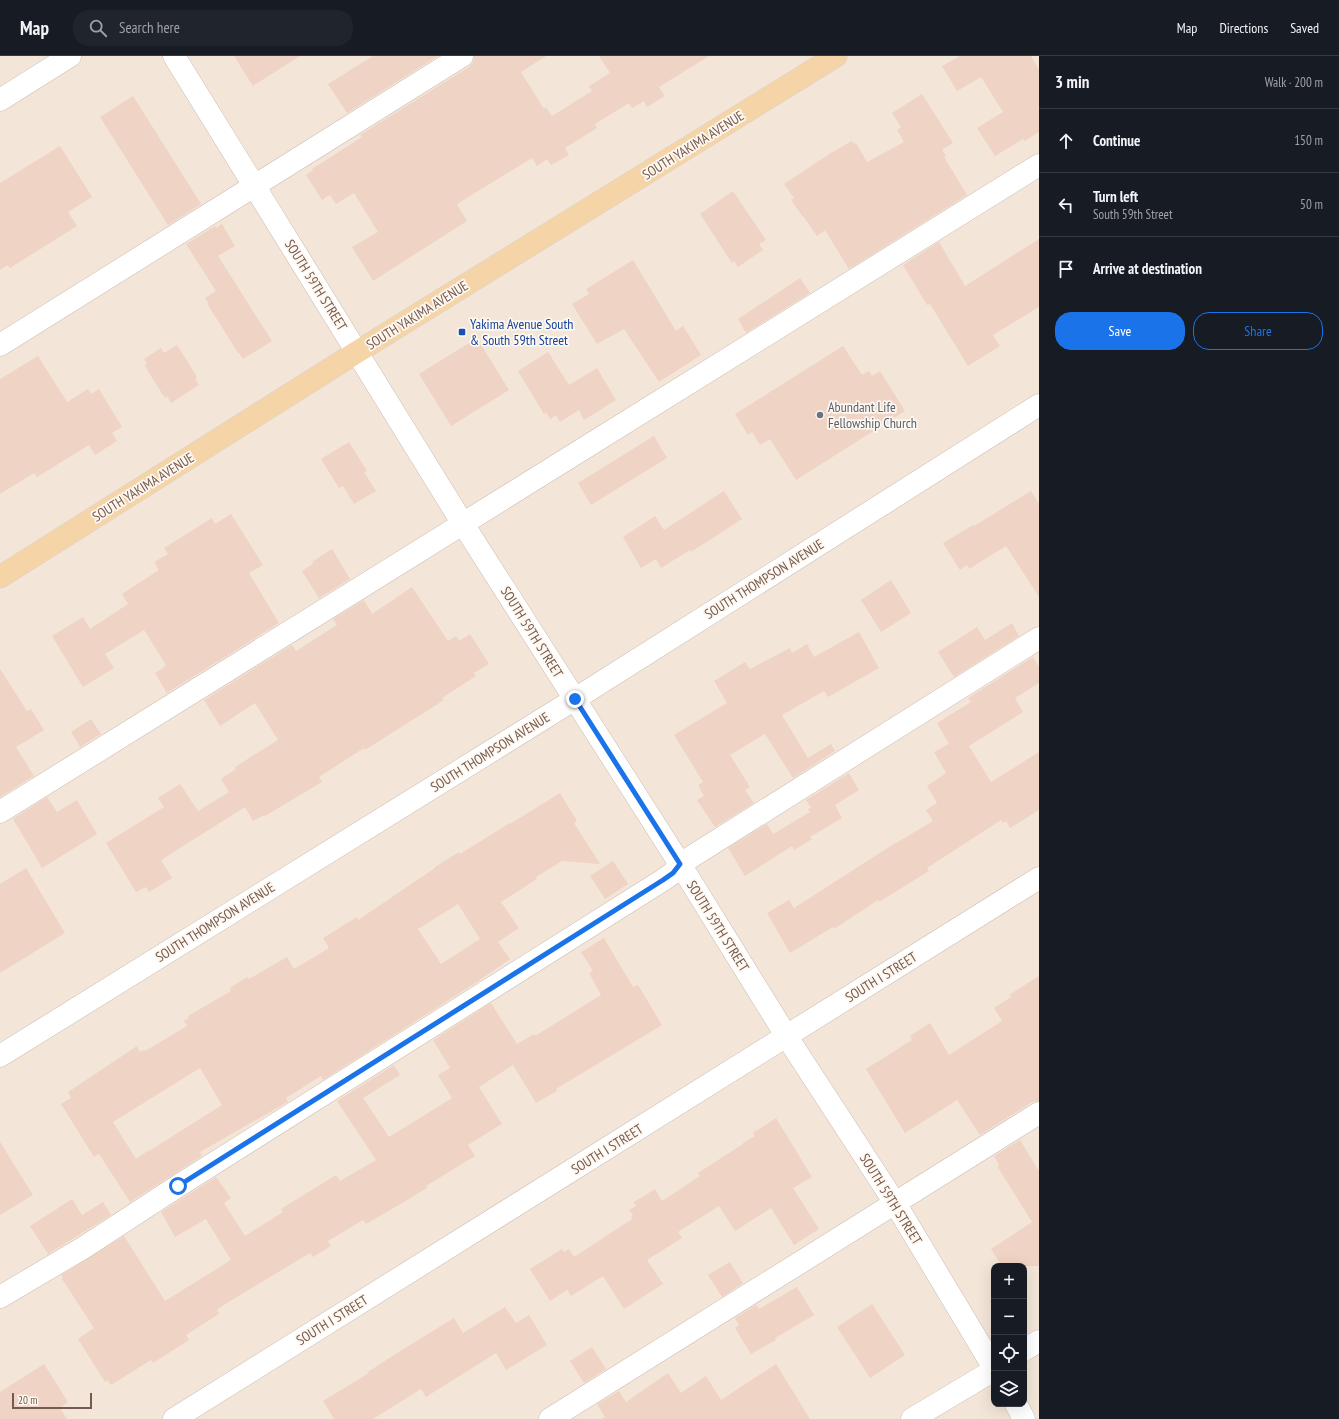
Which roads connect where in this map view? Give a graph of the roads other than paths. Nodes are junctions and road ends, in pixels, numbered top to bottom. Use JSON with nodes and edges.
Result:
{"nodes":[{"id":1,"x":70,"y":56,"type":"edge"},
{"id":2,"x":174,"y":56,"type":"edge"},
{"id":3,"x":462,"y":56,"type":"edge"},
{"id":4,"x":836,"y":56,"type":"edge"},
{"id":5,"x":0,"y":100,"type":"edge"},
{"id":6,"x":1039,"y":165,"type":"edge"},
{"id":7,"x":254,"y":186,"type":"junction"},
{"id":8,"x":0,"y":345,"type":"edge"},
{"id":9,"x":357,"y":352,"type":"junction"},
{"id":10,"x":1039,"y":405,"type":"edge"},
{"id":11,"x":463,"y":524,"type":"junction"},
{"id":12,"x":0,"y":577,"type":"edge"},
{"id":13,"x":1039,"y":638,"type":"edge"},
{"id":14,"x":575,"y":699,"type":"junction"},
{"id":15,"x":0,"y":812,"type":"edge"},
{"id":16,"x":680,"y":864,"type":"junction"},
{"id":17,"x":1039,"y":878,"type":"edge"},
{"id":18,"x":787,"y":1037,"type":"junction"},
{"id":19,"x":0,"y":1056,"type":"edge"},
{"id":20,"x":1039,"y":1113,"type":"edge"},
{"id":21,"x":895,"y":1203,"type":"junction"},
{"id":22,"x":0,"y":1297,"type":"edge"},
{"id":23,"x":1039,"y":1341,"type":"edge"},
{"id":24,"x":1027,"y":1348,"type":"edge"},
{"id":25,"x":991,"y":1364,"type":"edge"},
{"id":26,"x":991,"y":1371,"type":"edge"},
{"id":27,"x":1018,"y":1407,"type":"edge"},
{"id":28,"x":174,"y":1419,"type":"edge"},
{"id":29,"x":550,"y":1419,"type":"edge"},
{"id":30,"x":912,"y":1419,"type":"edge"},
{"id":31,"x":1024,"y":1419,"type":"edge"}],
"edges":[{"from":1,"to":5,"type":"street"},
{"from":2,"to":7,"type":"street","name":"SOUTH 59TH STREET"},
{"from":3,"to":7,"type":"street"},
{"from":4,"to":9,"type":"main road","name":"SOUTH YAKIMA AVENUE"},
{"from":6,"to":11,"type":"street"},
{"from":7,"to":8,"type":"street"},
{"from":7,"to":9,"type":"street","name":"SOUTH 59TH STREET"},
{"from":9,"to":11,"type":"street","name":"SOUTH 59TH STREET"},
{"from":9,"to":12,"type":"main road","name":"SOUTH YAKIMA AVENUE"},
{"from":10,"to":14,"type":"street","name":"SOUTH THOMPSON AVENUE"},
{"from":11,"to":14,"type":"street","name":"SOUTH 59TH STREET"},
{"from":11,"to":15,"type":"street"},
{"from":13,"to":16,"type":"street"},
{"from":14,"to":16,"type":"street","name":"SOUTH 59TH STREET"},
{"from":14,"to":19,"type":"street","name":"SOUTH THOMPSON AVENUE"},
{"from":16,"to":18,"type":"street","name":"SOUTH 59TH STREET"},
{"from":16,"to":22,"type":"street"},
{"from":17,"to":18,"type":"street","name":"SOUTH I STREET"},
{"from":18,"to":21,"type":"street","name":"SOUTH 59TH STREET"},
{"from":18,"to":28,"type":"street","name":"SOUTH I STREET"},
{"from":20,"to":21,"type":"street"},
{"from":21,"to":25,"type":"street","name":"SOUTH 59TH STREET"},
{"from":21,"to":29,"type":"street"},
{"from":23,"to":24,"type":"street"},
{"from":26,"to":30,"type":"street"},
{"from":27,"to":31,"type":"street"}]}
